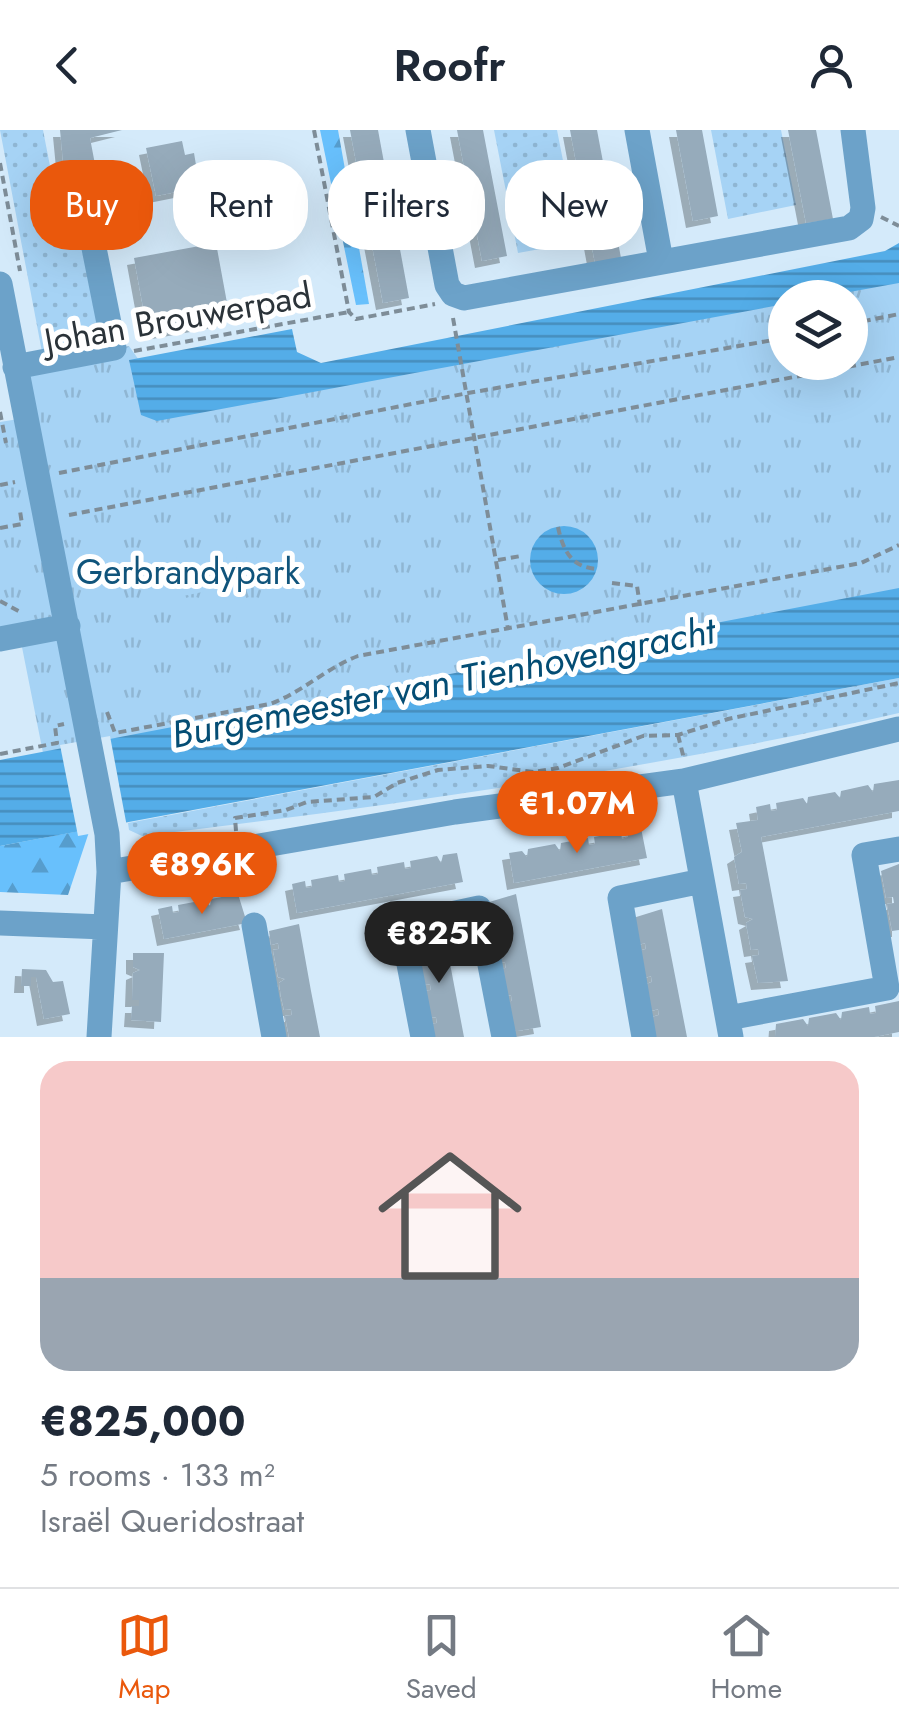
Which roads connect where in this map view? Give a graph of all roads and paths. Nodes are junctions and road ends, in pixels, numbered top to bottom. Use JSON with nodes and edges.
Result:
{"nodes":[{"id":1,"x":314,"y":130,"type":"edge"},
{"id":2,"x":418,"y":130,"type":"edge"},
{"id":3,"x":637,"y":130,"type":"edge"},
{"id":4,"x":852,"y":130,"type":"edge"},
{"id":5,"x":94,"y":250,"type":"edge"},
{"id":6,"x":661,"y":261,"type":"junction"},
{"id":7,"x":0,"y":284,"type":"edge"},
{"id":8,"x":452,"y":305,"type":"junction"},
{"id":9,"x":349,"y":312,"type":"junction"},
{"id":10,"x":899,"y":314,"type":"edge"},
{"id":11,"x":868,"y":320,"type":"edge"},
{"id":12,"x":768,"y":341,"type":"edge"},
{"id":13,"x":135,"y":351,"type":"dead end"},
{"id":14,"x":899,"y":357,"type":"edge"},
{"id":15,"x":16,"y":367,"type":"junction"},
{"id":16,"x":468,"y":393,"type":"junction"},
{"id":17,"x":7,"y":406,"type":"edge"},
{"id":18,"x":475,"y":438,"type":"junction"},
{"id":19,"x":7,"y":447,"type":"dead end"},
{"id":20,"x":26,"y":480,"type":"junction"},
{"id":21,"x":46,"y":520,"type":"junction"},
{"id":22,"x":558,"y":527,"type":"dead end"},
{"id":23,"x":0,"y":528,"type":"edge"},
{"id":24,"x":899,"y":545,"type":"edge"},
{"id":25,"x":521,"y":556,"type":"dead end"},
{"id":26,"x":498,"y":560,"type":"junction"},
{"id":27,"x":598,"y":568,"type":"dead end"},
{"id":28,"x":612,"y":583,"type":"dead end"},
{"id":29,"x":640,"y":606,"type":"junction"},
{"id":30,"x":68,"y":626,"type":"junction"},
{"id":31,"x":508,"y":629,"type":"junction"},
{"id":32,"x":0,"y":638,"type":"edge"},
{"id":33,"x":899,"y":683,"type":"edge"},
{"id":34,"x":112,"y":718,"type":"dead end"},
{"id":35,"x":899,"y":728,"type":"edge"},
{"id":36,"x":55,"y":730,"type":"dead end"},
{"id":37,"x":678,"y":735,"type":"junction"},
{"id":38,"x":0,"y":754,"type":"edge"},
{"id":39,"x":684,"y":774,"type":"junction"},
{"id":40,"x":237,"y":840,"type":"dead end"},
{"id":41,"x":899,"y":849,"type":"edge"},
{"id":42,"x":110,"y":872,"type":"junction"},
{"id":43,"x":702,"y":881,"type":"junction"},
{"id":44,"x":0,"y":923,"type":"edge"},
{"id":45,"x":254,"y":925,"type":"dead end"},
{"id":46,"x":105,"y":927,"type":"junction"},
{"id":47,"x":730,"y":1028,"type":"edge"},
{"id":48,"x":101,"y":1037,"type":"edge"},
{"id":49,"x":274,"y":1037,"type":"edge"},
{"id":50,"x":423,"y":1037,"type":"edge"},
{"id":51,"x":504,"y":1037,"type":"edge"},
{"id":52,"x":644,"y":1037,"type":"edge"}],
"edges":[{"from":1,"to":9,"type":"path"},
{"from":2,"to":8,"type":"street"},
{"from":3,"to":6,"type":"street"},
{"from":4,"to":6,"type":"street"},
{"from":5,"to":15,"type":"street"},
{"from":6,"to":8,"type":"street"},
{"from":7,"to":15,"type":"street"},
{"from":8,"to":9,"type":"path","name":"Johan Brouwerpad"},
{"from":8,"to":16,"type":"path"},
{"from":9,"to":13,"type":"path","name":"Johan Brouwerpad"},
{"from":10,"to":11,"type":"path"},
{"from":12,"to":16,"type":"path"},
{"from":14,"to":18,"type":"path"},
{"from":15,"to":17,"type":"street"},
{"from":16,"to":18,"type":"path"},
{"from":16,"to":20,"type":"path"},
{"from":17,"to":19,"type":"path"},
{"from":17,"to":20,"type":"street"},
{"from":18,"to":21,"type":"path"},
{"from":18,"to":26,"type":"path"},
{"from":20,"to":21,"type":"street"},
{"from":20,"to":23,"type":"path"},
{"from":21,"to":30,"type":"street"},
{"from":22,"to":27,"type":"path"},
{"from":24,"to":29,"type":"path"},
{"from":25,"to":26,"type":"path"},
{"from":26,"to":31,"type":"path"},
{"from":28,"to":29,"type":"path"},
{"from":29,"to":31,"type":"path"},
{"from":30,"to":32,"type":"street"},
{"from":30,"to":42,"type":"street"},
{"from":31,"to":34,"type":"path"},
{"from":33,"to":37,"type":"path"},
{"from":35,"to":39,"type":"street"},
{"from":36,"to":38,"type":"path"},
{"from":37,"to":39,"type":"path"},
{"from":37,"to":40,"type":"path"},
{"from":39,"to":42,"type":"street"},
{"from":39,"to":43,"type":"street"},
{"from":41,"to":47,"type":"street"},
{"from":42,"to":46,"type":"street"},
{"from":43,"to":47,"type":"street"},
{"from":43,"to":52,"type":"street"},
{"from":44,"to":46,"type":"street"},
{"from":45,"to":49,"type":"street"},
{"from":46,"to":48,"type":"street"},
{"from":50,"to":51,"type":"street"}]}
